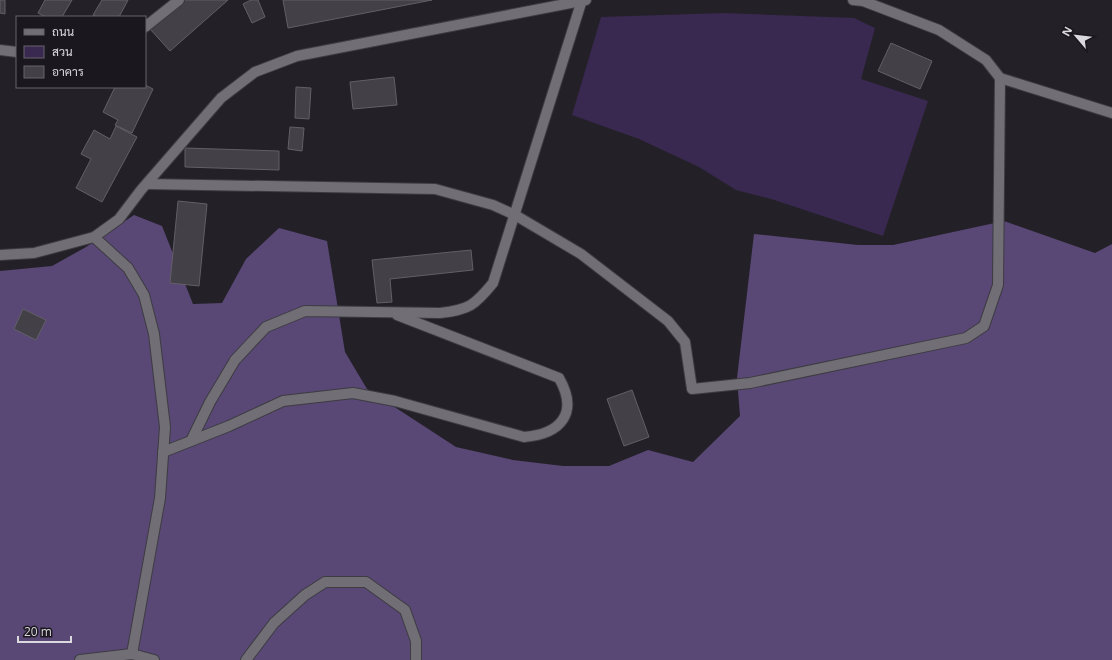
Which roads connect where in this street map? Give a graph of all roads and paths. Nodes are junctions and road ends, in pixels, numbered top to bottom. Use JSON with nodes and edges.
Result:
{"nodes":[{"id":1,"x":179,"y":0,"type":"edge"},
{"id":2,"x":582,"y":0,"type":"edge"},
{"id":3,"x":586,"y":0,"type":"edge"},
{"id":4,"x":853,"y":0,"type":"edge"},
{"id":5,"x":146,"y":26,"type":"edge"},
{"id":6,"x":0,"y":50,"type":"edge"},
{"id":7,"x":16,"y":52,"type":"edge"},
{"id":8,"x":1000,"y":78,"type":"junction"},
{"id":9,"x":1112,"y":113,"type":"edge"},
{"id":10,"x":147,"y":184,"type":"junction"},
{"id":11,"x":515,"y":215,"type":"junction"},
{"id":12,"x":94,"y":237,"type":"junction"},
{"id":13,"x":0,"y":256,"type":"edge"},
{"id":14,"x":391,"y":312,"type":"junction"},
{"id":15,"x":191,"y":441,"type":"junction"},
{"id":16,"x":163,"y":452,"type":"junction"},
{"id":17,"x":132,"y":654,"type":"junction"},
{"id":18,"x":80,"y":660,"type":"edge"},
{"id":19,"x":154,"y":660,"type":"edge"},
{"id":20,"x":246,"y":660,"type":"edge"},
{"id":21,"x":416,"y":660,"type":"edge"}],
"edges":[{"from":1,"to":5,"type":"street"},
{"from":2,"to":3,"type":"street"},
{"from":2,"to":10,"type":"street"},
{"from":2,"to":11,"type":"street"},
{"from":4,"to":8,"type":"street"},
{"from":6,"to":7,"type":"street"},
{"from":8,"to":9,"type":"street"},
{"from":8,"to":11,"type":"street"},
{"from":10,"to":11,"type":"street"},
{"from":10,"to":12,"type":"street"},
{"from":11,"to":14,"type":"street"},
{"from":12,"to":13,"type":"street"},
{"from":12,"to":16,"type":"street"},
{"from":14,"to":15,"type":"street"},
{"from":14,"to":15,"type":"street"},
{"from":15,"to":16,"type":"street"},
{"from":16,"to":17,"type":"street"},
{"from":17,"to":18,"type":"street"},
{"from":17,"to":19,"type":"street"},
{"from":20,"to":21,"type":"street"}]}
